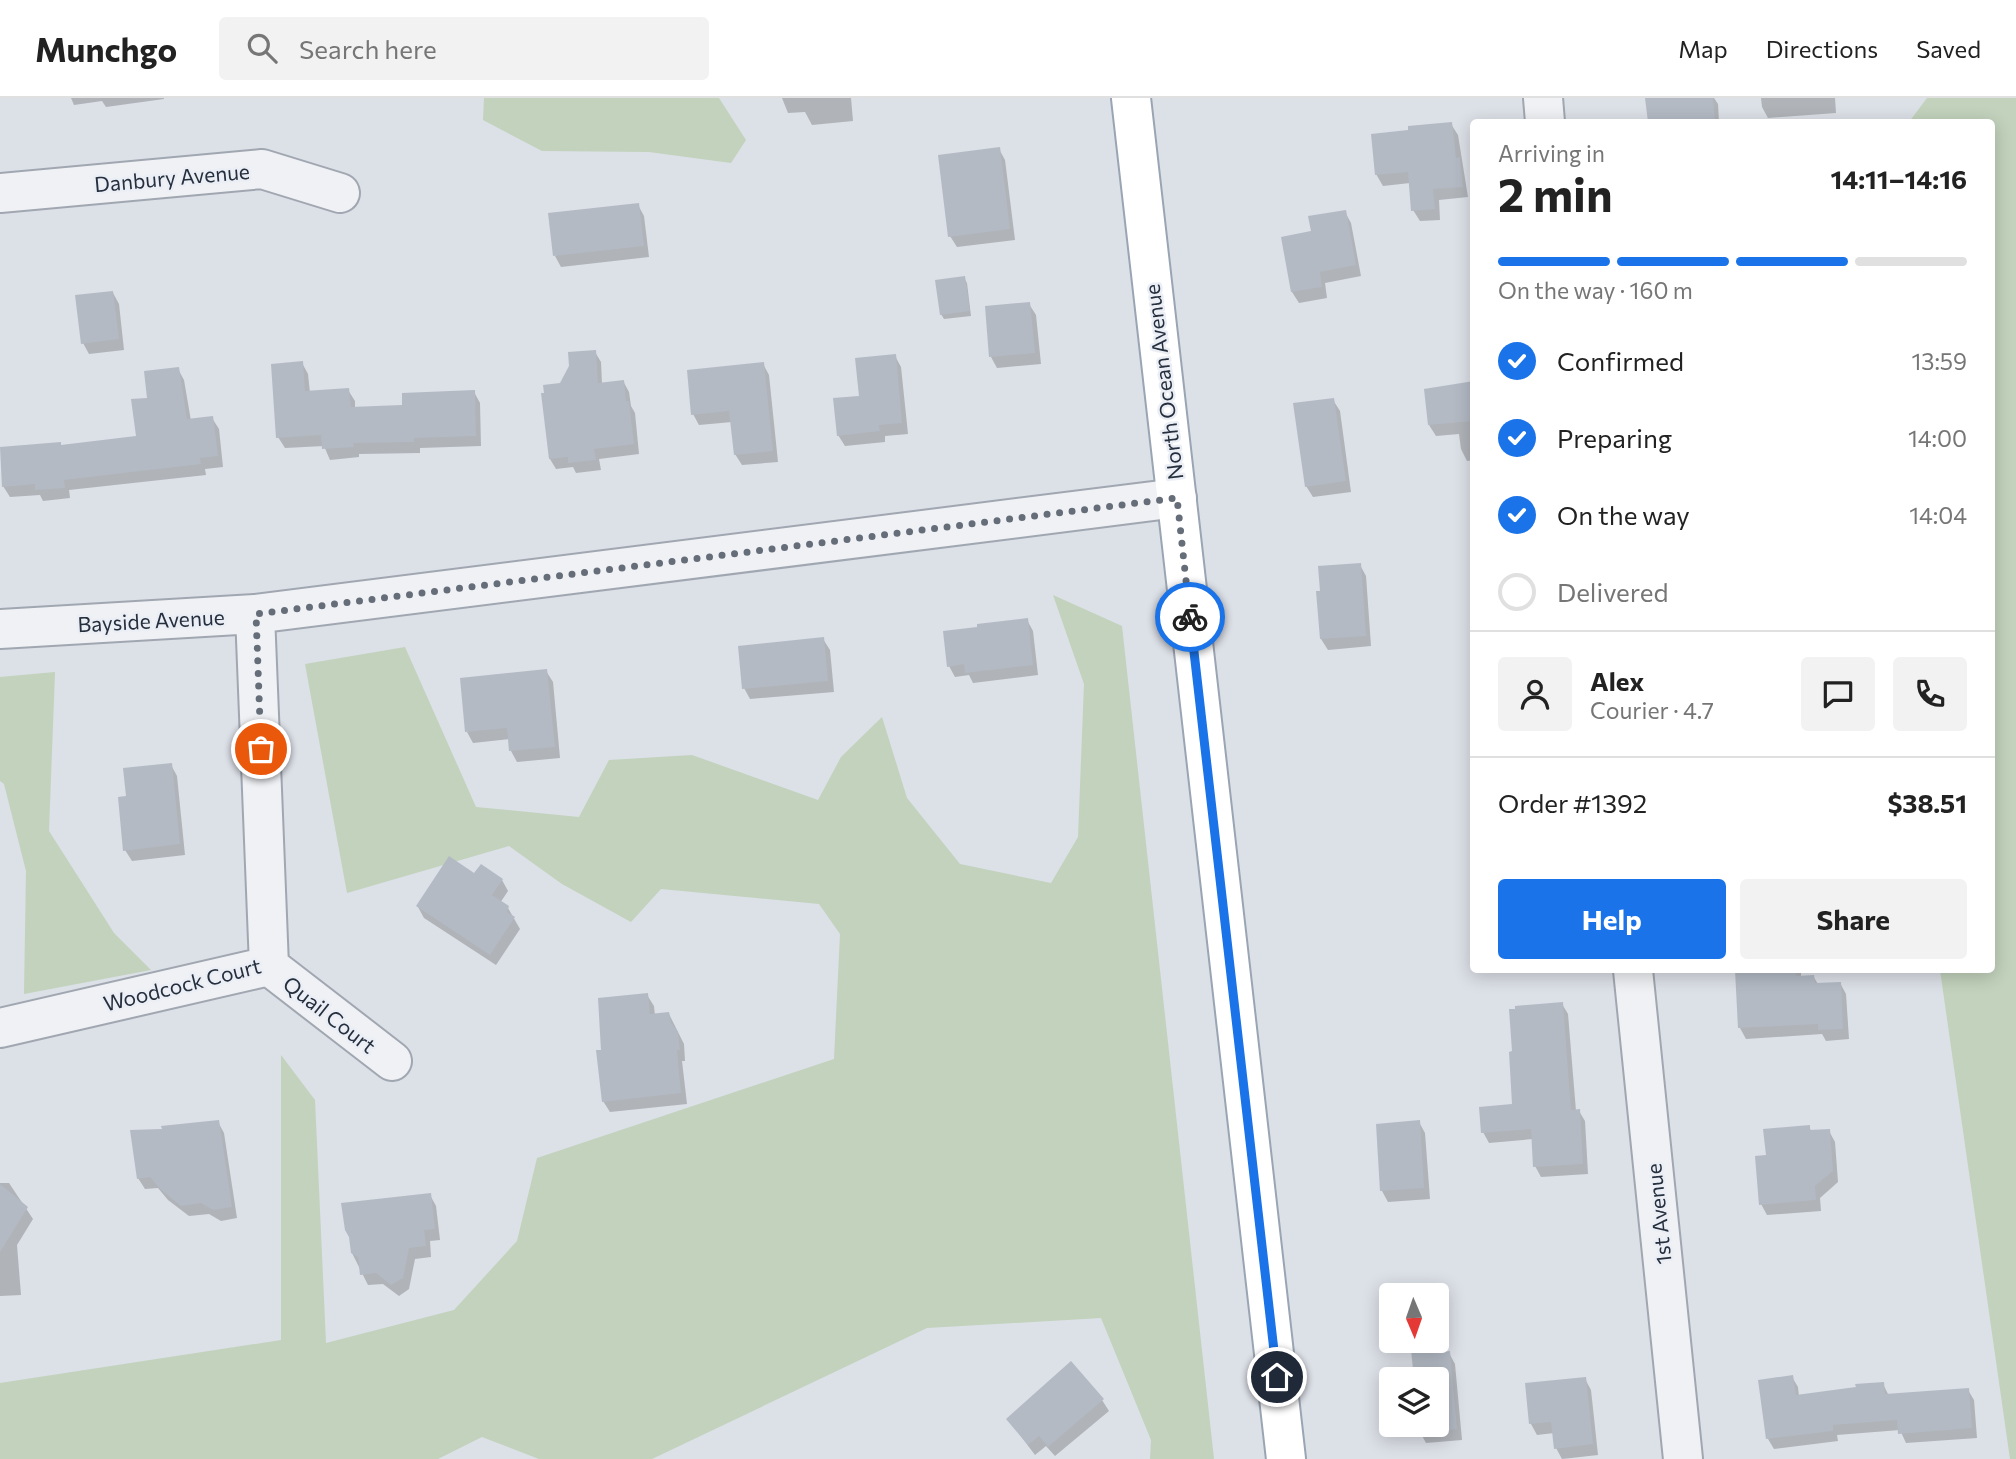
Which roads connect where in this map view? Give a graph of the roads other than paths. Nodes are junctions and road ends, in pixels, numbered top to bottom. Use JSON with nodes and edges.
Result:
{"nodes":[{"id":1,"x":1130,"y":98,"type":"edge"},
{"id":2,"x":1543,"y":98,"type":"edge"},
{"id":3,"x":1545,"y":119,"type":"edge"},
{"id":4,"x":0,"y":193,"type":"edge"},
{"id":5,"x":340,"y":193,"type":"dead end"},
{"id":6,"x":1177,"y":498,"type":"junction"},
{"id":7,"x":256,"y":614,"type":"junction"},
{"id":8,"x":0,"y":629,"type":"edge"},
{"id":9,"x":269,"y":966,"type":"junction"},
{"id":10,"x":1633,"y":973,"type":"edge"},
{"id":11,"x":0,"y":1028,"type":"edge"},
{"id":12,"x":392,"y":1061,"type":"dead end"},
{"id":13,"x":1286,"y":1459,"type":"edge"},
{"id":14,"x":1683,"y":1459,"type":"edge"}],
"edges":[{"from":1,"to":6,"type":"main road","name":"North Ocean Avenue"},
{"from":2,"to":3,"type":"street"},
{"from":4,"to":5,"type":"street","name":"Danbury Avenue"},
{"from":6,"to":7,"type":"street","name":"Bayside Avenue"},
{"from":6,"to":13,"type":"main road","name":"North Ocean Avenue"},
{"from":7,"to":8,"type":"street","name":"Bayside Avenue"},
{"from":7,"to":9,"type":"street","name":"Woodcock Court"},
{"from":9,"to":11,"type":"street","name":"Woodcock Court"},
{"from":9,"to":12,"type":"street","name":"Quail Court"},
{"from":10,"to":14,"type":"street","name":"1st Avenue"}]}
